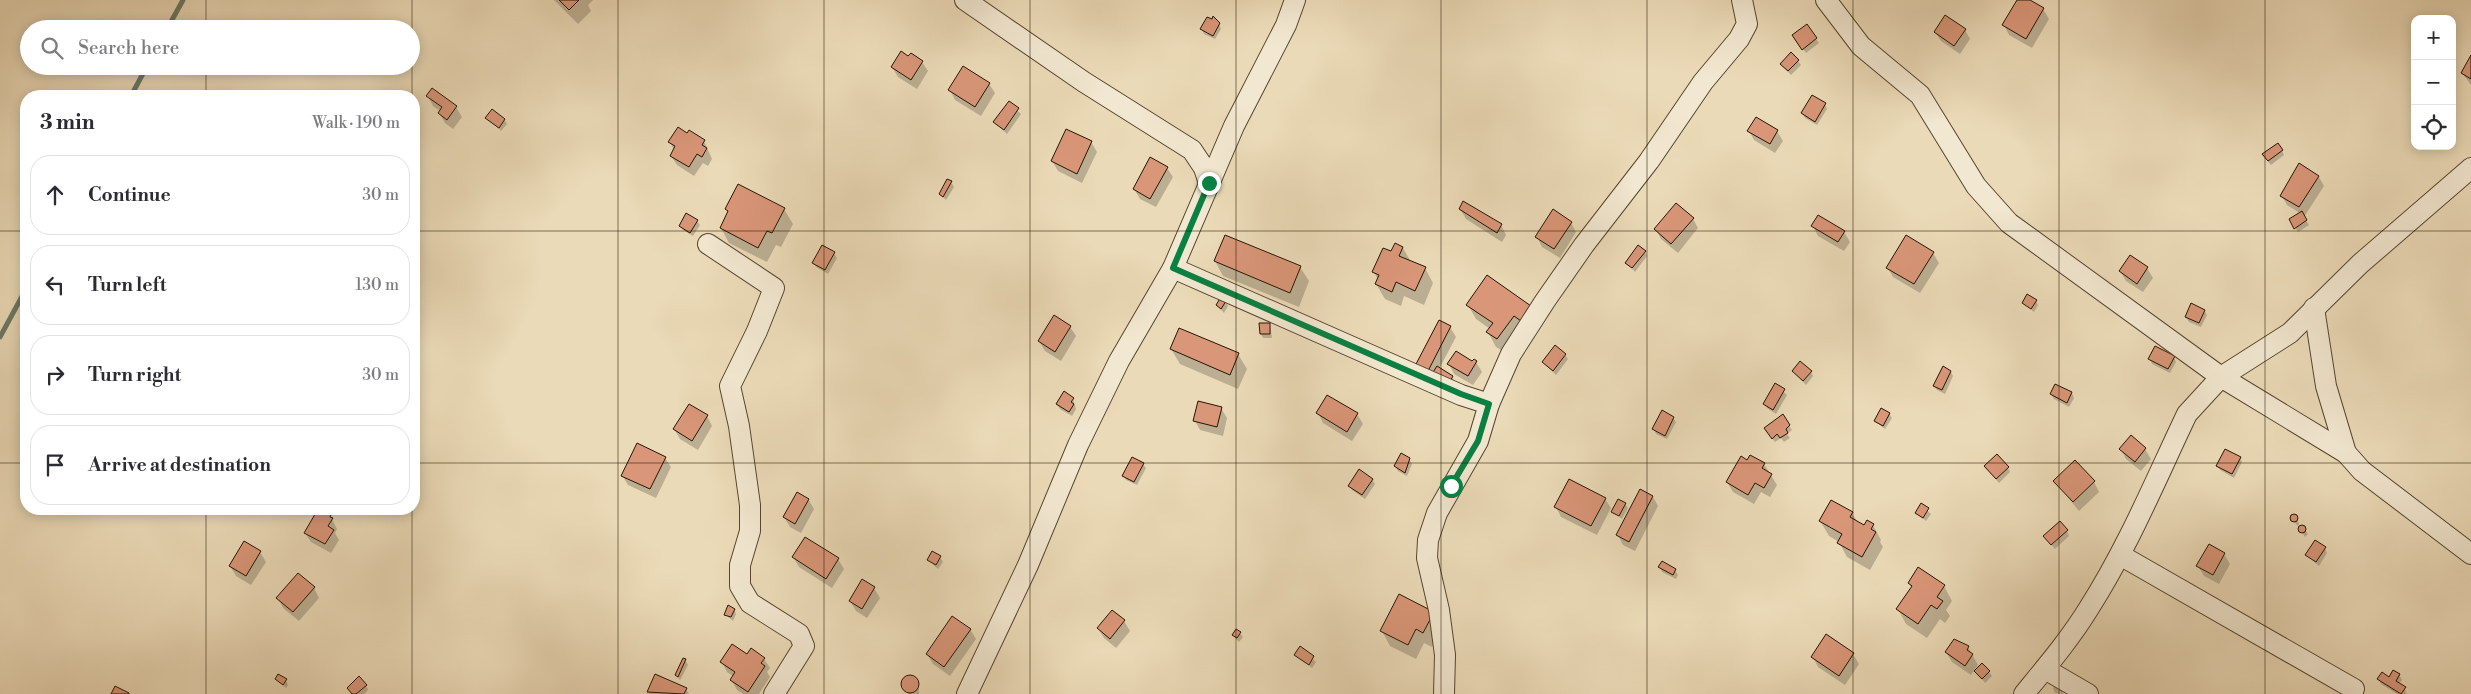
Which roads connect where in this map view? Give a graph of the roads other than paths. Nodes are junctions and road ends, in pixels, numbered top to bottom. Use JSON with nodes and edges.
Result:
{"nodes":[{"id":1,"x":965,"y":0,"type":"edge"},
{"id":2,"x":1295,"y":0,"type":"edge"},
{"id":3,"x":1742,"y":0,"type":"edge"},
{"id":4,"x":1826,"y":0,"type":"edge"},
{"id":5,"x":2471,"y":168,"type":"edge"},
{"id":6,"x":1209,"y":183,"type":"junction"},
{"id":7,"x":708,"y":244,"type":"dead end"},
{"id":8,"x":1173,"y":268,"type":"junction"},
{"id":9,"x":2314,"y":308,"type":"junction"},
{"id":10,"x":2221,"y":377,"type":"junction"},
{"id":11,"x":1489,"y":404,"type":"junction"},
{"id":12,"x":2346,"y":453,"type":"junction"},
{"id":13,"x":2471,"y":554,"type":"edge"},
{"id":14,"x":2120,"y":555,"type":"junction"},
{"id":15,"x":2045,"y":669,"type":"junction"},
{"id":16,"x":2355,"y":692,"type":"edge"},
{"id":17,"x":774,"y":694,"type":"edge"},
{"id":18,"x":967,"y":694,"type":"edge"},
{"id":19,"x":1444,"y":694,"type":"edge"},
{"id":20,"x":2024,"y":694,"type":"edge"},
{"id":21,"x":2088,"y":694,"type":"edge"}],
"edges":[{"from":1,"to":6,"type":"street"},
{"from":2,"to":6,"type":"street"},
{"from":3,"to":11,"type":"street"},
{"from":4,"to":10,"type":"street"},
{"from":5,"to":9,"type":"street"},
{"from":6,"to":8,"type":"street"},
{"from":7,"to":17,"type":"street"},
{"from":8,"to":11,"type":"street"},
{"from":8,"to":18,"type":"street"},
{"from":9,"to":10,"type":"street"},
{"from":9,"to":12,"type":"street"},
{"from":10,"to":12,"type":"street"},
{"from":10,"to":14,"type":"street"},
{"from":11,"to":19,"type":"street"},
{"from":12,"to":13,"type":"street"},
{"from":14,"to":15,"type":"street"},
{"from":14,"to":16,"type":"street"},
{"from":15,"to":20,"type":"street"},
{"from":15,"to":21,"type":"street"}]}
